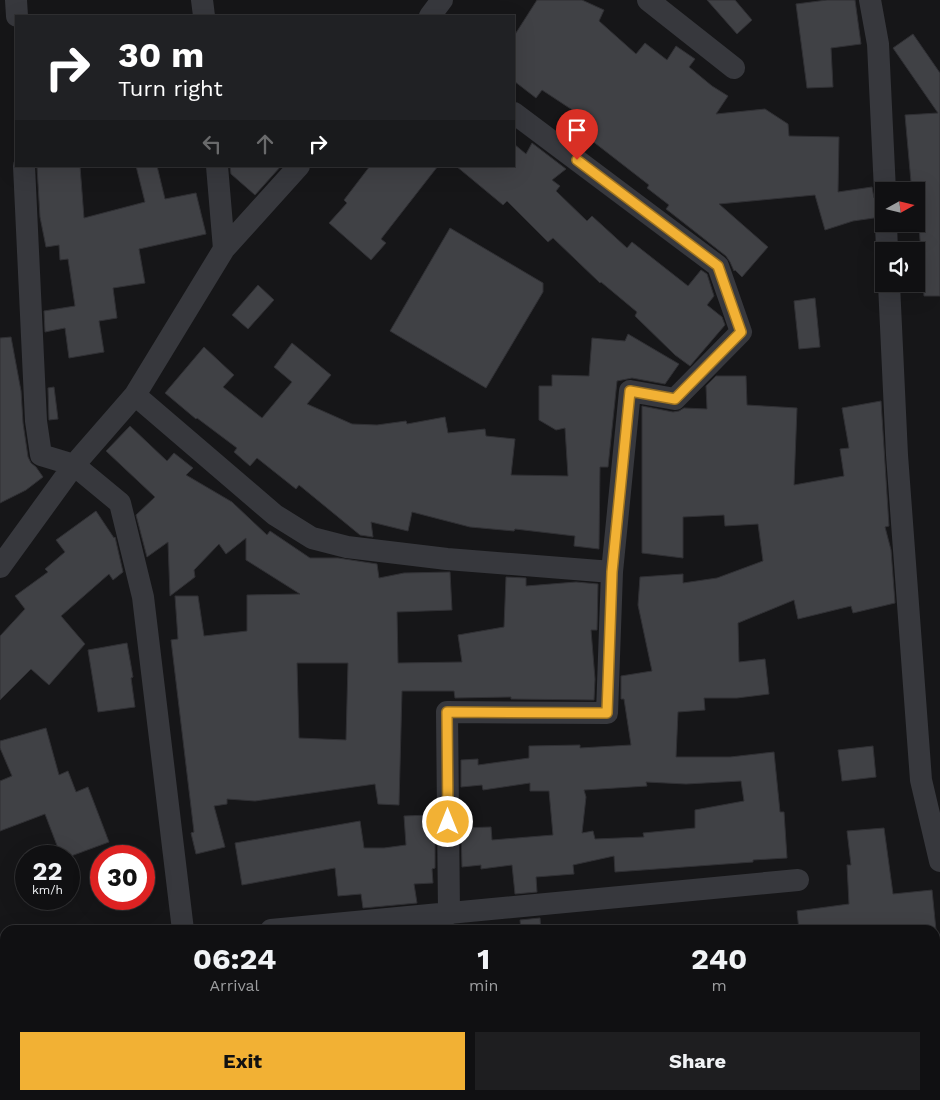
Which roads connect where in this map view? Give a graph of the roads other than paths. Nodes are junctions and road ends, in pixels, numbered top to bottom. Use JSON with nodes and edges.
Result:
{"nodes":[{"id":1,"x":16,"y":0,"type":"edge"},
{"id":2,"x":202,"y":0,"type":"edge"},
{"id":3,"x":442,"y":0,"type":"edge"},
{"id":4,"x":648,"y":0,"type":"edge"},
{"id":5,"x":870,"y":0,"type":"edge"},
{"id":6,"x":17,"y":15,"type":"edge"},
{"id":7,"x":204,"y":15,"type":"edge"},
{"id":8,"x":431,"y":15,"type":"edge"},
{"id":9,"x":734,"y":68,"type":"dead end"},
{"id":10,"x":515,"y":114,"type":"edge"},
{"id":11,"x":24,"y":167,"type":"edge"},
{"id":12,"x":217,"y":167,"type":"edge"},
{"id":13,"x":298,"y":167,"type":"edge"},
{"id":14,"x":885,"y":182,"type":"edge"},
{"id":15,"x":224,"y":249,"type":"junction"},
{"id":16,"x":889,"y":292,"type":"edge"},
{"id":17,"x":135,"y":395,"type":"junction"},
{"id":18,"x":74,"y":466,"type":"junction"},
{"id":19,"x":0,"y":567,"type":"edge"},
{"id":20,"x":612,"y":572,"type":"junction"},
{"id":21,"x":940,"y":861,"type":"edge"},
{"id":22,"x":798,"y":880,"type":"dead end"},
{"id":23,"x":449,"y":914,"type":"junction"},
{"id":24,"x":182,"y":925,"type":"edge"},
{"id":25,"x":327,"y":925,"type":"edge"}],
"edges":[{"from":1,"to":6,"type":"street"},
{"from":2,"to":7,"type":"street"},
{"from":3,"to":8,"type":"street"},
{"from":4,"to":9,"type":"street"},
{"from":5,"to":14,"type":"street"},
{"from":10,"to":20,"type":"street"},
{"from":11,"to":18,"type":"street"},
{"from":12,"to":15,"type":"street"},
{"from":13,"to":15,"type":"street"},
{"from":15,"to":17,"type":"street"},
{"from":16,"to":21,"type":"street"},
{"from":17,"to":18,"type":"street"},
{"from":17,"to":20,"type":"street"},
{"from":18,"to":19,"type":"street"},
{"from":18,"to":24,"type":"street"},
{"from":20,"to":23,"type":"street"},
{"from":22,"to":23,"type":"street"},
{"from":23,"to":25,"type":"street"}]}
